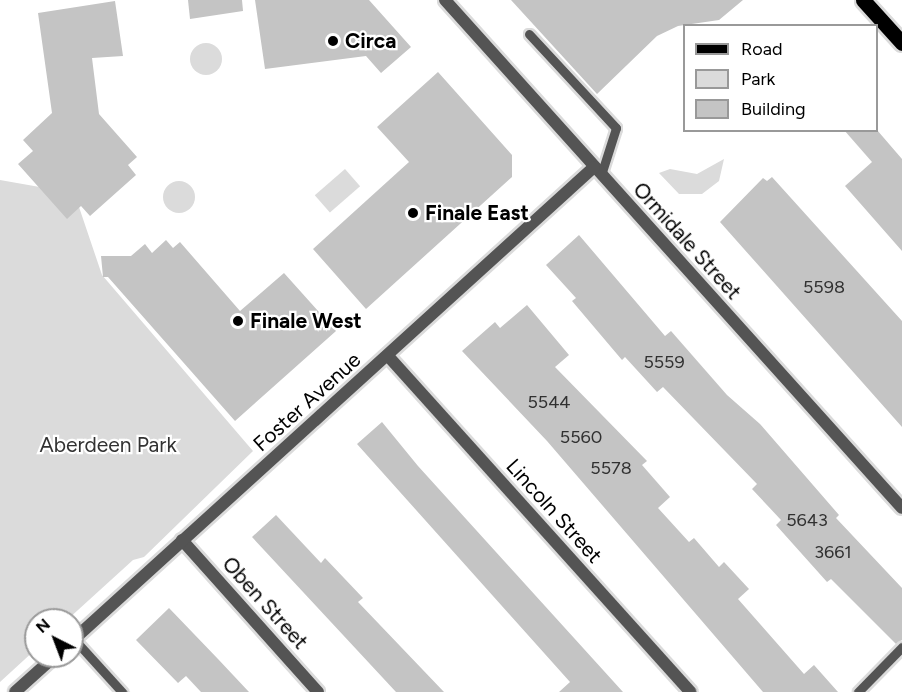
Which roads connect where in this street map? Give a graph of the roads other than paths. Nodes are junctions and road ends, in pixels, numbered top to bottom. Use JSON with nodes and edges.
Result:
{"nodes":[{"id":1,"x":445,"y":0,"type":"edge"},
{"id":2,"x":863,"y":0,"type":"edge"},
{"id":3,"x":529,"y":34,"type":"dead end"},
{"id":4,"x":902,"y":43,"type":"edge"},
{"id":5,"x":597,"y":171,"type":"junction"},
{"id":6,"x":388,"y":356,"type":"junction"},
{"id":7,"x":902,"y":508,"type":"edge"},
{"id":8,"x":182,"y":540,"type":"junction"},
{"id":9,"x":84,"y":630,"type":"edge"},
{"id":10,"x":902,"y":647,"type":"edge"},
{"id":11,"x":84,"y":652,"type":"edge"},
{"id":12,"x":42,"y":668,"type":"edge"},
{"id":13,"x":15,"y":692,"type":"edge"},
{"id":14,"x":122,"y":692,"type":"edge"},
{"id":15,"x":318,"y":692,"type":"edge"},
{"id":16,"x":691,"y":692,"type":"edge"},
{"id":17,"x":858,"y":692,"type":"edge"}],
"edges":[{"from":1,"to":5,"type":"street","name":"Ormidale Street"},
{"from":2,"to":4,"type":"main road"},
{"from":3,"to":5,"type":"lane"},
{"from":5,"to":6,"type":"street","name":"Foster Avenue"},
{"from":5,"to":7,"type":"street","name":"Ormidale Street"},
{"from":6,"to":8,"type":"street","name":"Foster Avenue"},
{"from":6,"to":16,"type":"street","name":"Lincoln Street"},
{"from":8,"to":9,"type":"street","name":"Foster Avenue"},
{"from":8,"to":15,"type":"street","name":"Oben Street"},
{"from":10,"to":17,"type":"lane"},
{"from":11,"to":14,"type":"lane"},
{"from":12,"to":13,"type":"street"}]}
